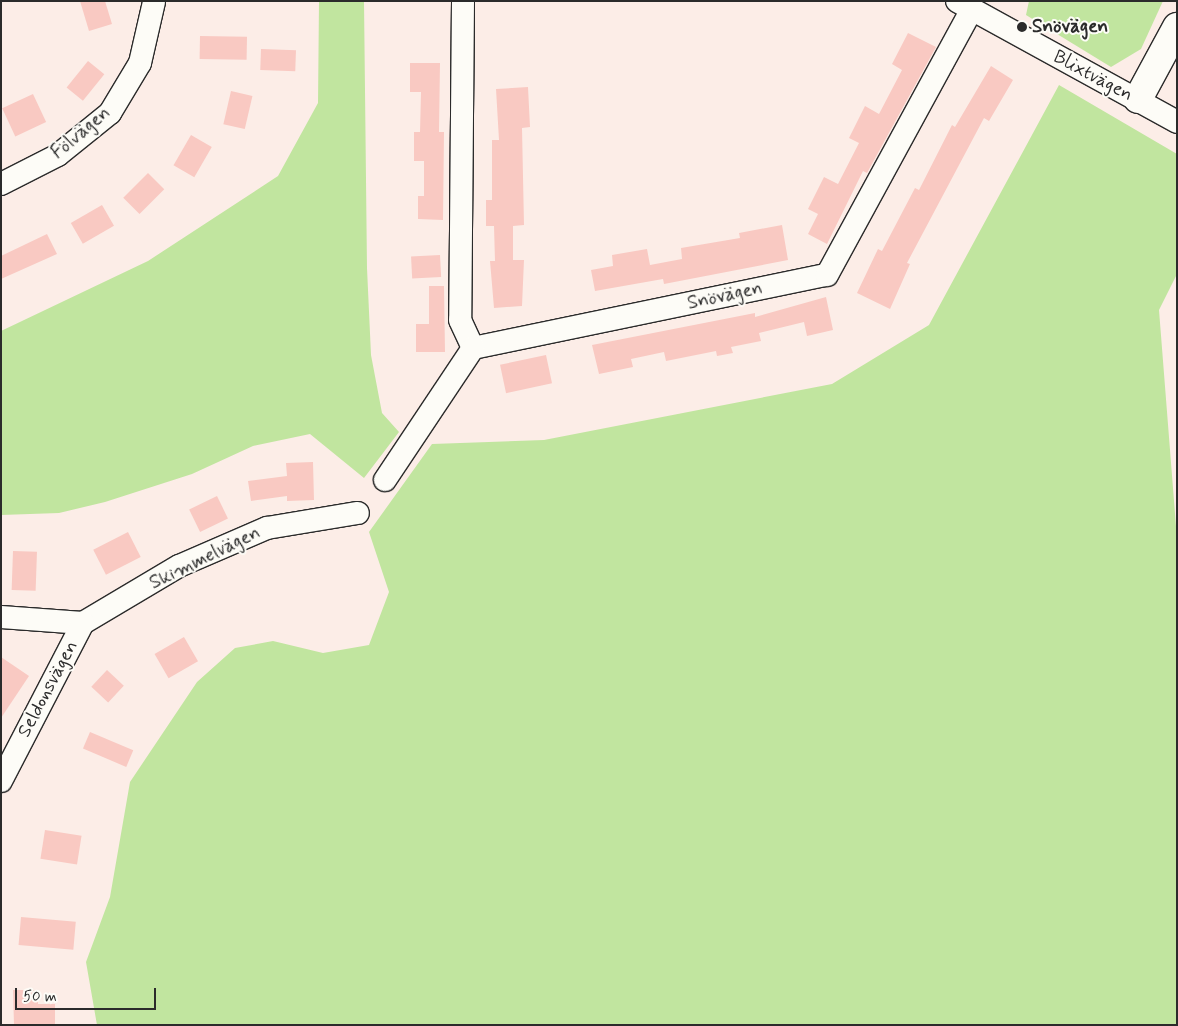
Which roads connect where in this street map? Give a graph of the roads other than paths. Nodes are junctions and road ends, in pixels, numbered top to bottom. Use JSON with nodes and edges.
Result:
{"nodes":[{"id":1,"x":158,"y":1,"type":"edge"},
{"id":2,"x":463,"y":1,"type":"edge"},
{"id":3,"x":154,"y":2,"type":"edge"},
{"id":4,"x":964,"y":5,"type":"edge"},
{"id":5,"x":1177,"y":27,"type":"edge"},
{"id":6,"x":1138,"y":99,"type":"junction"},
{"id":7,"x":1177,"y":122,"type":"edge"},
{"id":8,"x":1,"y":184,"type":"edge"},
{"id":9,"x":473,"y":348,"type":"junction"},
{"id":10,"x":385,"y":480,"type":"dead end"},
{"id":11,"x":358,"y":513,"type":"dead end"},
{"id":12,"x":1,"y":617,"type":"edge"},
{"id":13,"x":83,"y":623,"type":"junction"},
{"id":14,"x":1,"y":781,"type":"edge"}],
"edges":[{"from":1,"to":3,"type":"street"},
{"from":2,"to":9,"type":"street"},
{"from":3,"to":8,"type":"street","name":"Fölvägen"},
{"from":4,"to":6,"type":"street","name":"Blixtvägen"},
{"from":4,"to":9,"type":"street","name":"Snövägen"},
{"from":5,"to":6,"type":"street"},
{"from":6,"to":7,"type":"street","name":"Blixtvägen"},
{"from":9,"to":10,"type":"street"},
{"from":11,"to":13,"type":"street","name":"Skimmelvägen"},
{"from":12,"to":13,"type":"street"},
{"from":13,"to":14,"type":"street","name":"Seldonsvägen"}]}
